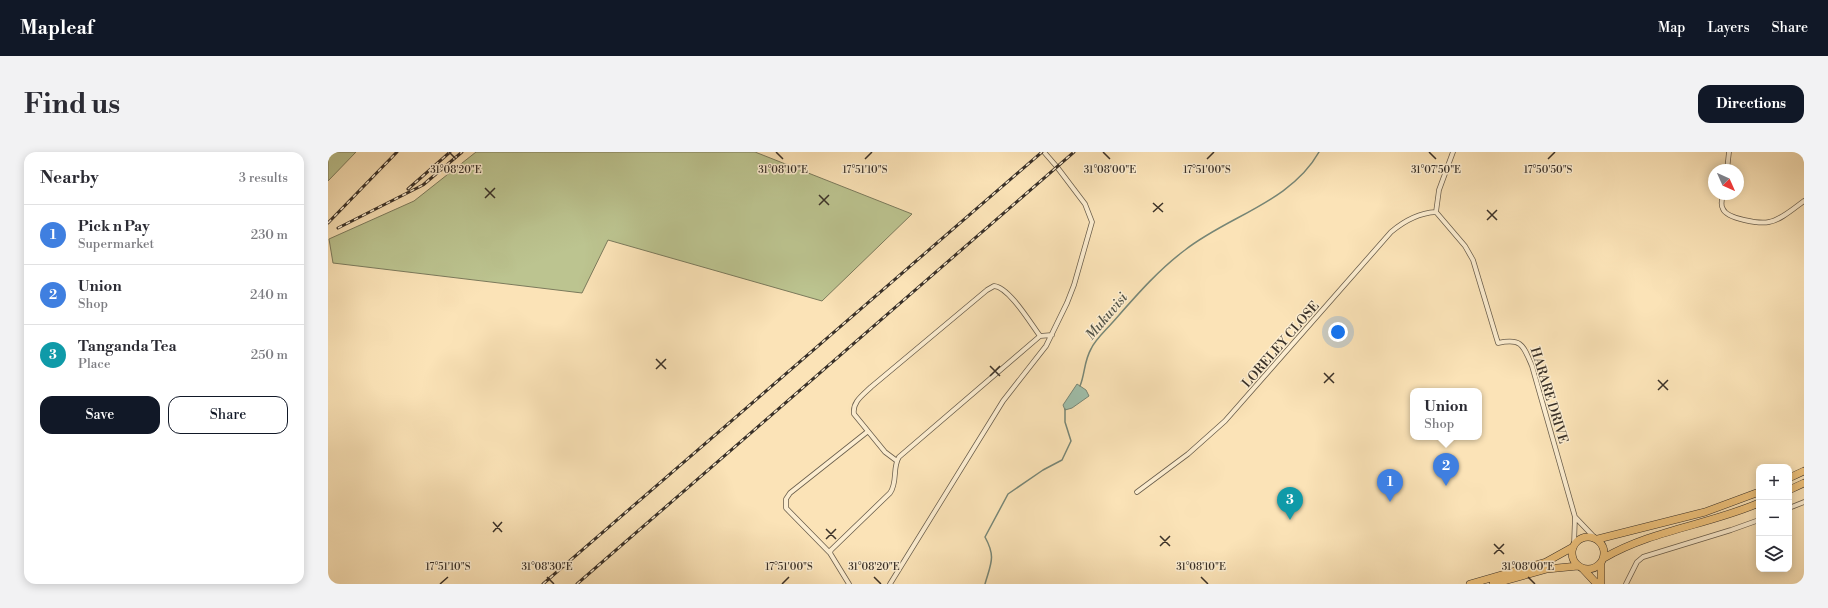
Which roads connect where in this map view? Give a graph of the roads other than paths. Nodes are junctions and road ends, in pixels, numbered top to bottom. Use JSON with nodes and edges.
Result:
{"nodes":[{"id":1,"x":1044,"y":152,"type":"edge"},
{"id":2,"x":1453,"y":152,"type":"edge"},
{"id":3,"x":1729,"y":152,"type":"edge"},
{"id":4,"x":1728,"y":164,"type":"edge"},
{"id":5,"x":1722,"y":200,"type":"edge"},
{"id":6,"x":1804,"y":201,"type":"edge"},
{"id":7,"x":1436,"y":212,"type":"junction"},
{"id":8,"x":1052,"y":335,"type":"junction"},
{"id":9,"x":1040,"y":336,"type":"junction"},
{"id":10,"x":867,"y":432,"type":"junction"},
{"id":11,"x":897,"y":461,"type":"junction"},
{"id":12,"x":1804,"y":471,"type":"edge"},
{"id":13,"x":1792,"y":477,"type":"edge"},
{"id":14,"x":1804,"y":483,"type":"edge"},
{"id":15,"x":1792,"y":489,"type":"edge"},
{"id":16,"x":1137,"y":492,"type":"dead end"},
{"id":17,"x":1756,"y":493,"type":"edge"},
{"id":18,"x":1804,"y":502,"type":"edge"},
{"id":19,"x":1756,"y":504,"type":"edge"},
{"id":20,"x":1792,"y":507,"type":"edge"},
{"id":21,"x":1575,"y":517,"type":"junction"},
{"id":22,"x":1756,"y":521,"type":"edge"},
{"id":23,"x":1596,"y":539,"type":"junction"},
{"id":24,"x":1574,"y":545,"type":"junction"},
{"id":25,"x":830,"y":553,"type":"junction"},
{"id":26,"x":1602,"y":561,"type":"junction"},
{"id":27,"x":1581,"y":567,"type":"junction"},
{"id":28,"x":849,"y":584,"type":"edge"},
{"id":29,"x":890,"y":584,"type":"edge"},
{"id":30,"x":1470,"y":584,"type":"edge"},
{"id":31,"x":1493,"y":584,"type":"edge"},
{"id":32,"x":1597,"y":584,"type":"edge"},
{"id":33,"x":1601,"y":584,"type":"edge"},
{"id":34,"x":1626,"y":584,"type":"edge"}],
"edges":[{"from":1,"to":8,"type":"street"},
{"from":2,"to":7,"type":"street"},
{"from":3,"to":4,"type":"street"},
{"from":5,"to":6,"type":"street"},
{"from":7,"to":16,"type":"street","name":"LORELEY CLOSE"},
{"from":7,"to":21,"type":"street","name":"HARARE DRIVE"},
{"from":8,"to":9,"type":"street"},
{"from":8,"to":29,"type":"street"},
{"from":9,"to":10,"type":"street"},
{"from":9,"to":11,"type":"street"},
{"from":10,"to":11,"type":"street"},
{"from":10,"to":25,"type":"street"},
{"from":11,"to":25,"type":"street"},
{"from":12,"to":13,"type":"main road"},
{"from":14,"to":15,"type":"main road"},
{"from":17,"to":23,"type":"main road"},
{"from":18,"to":20,"type":"street"},
{"from":19,"to":26,"type":"main road"},
{"from":21,"to":23,"type":"street","name":"HARARE DRIVE"},
{"from":21,"to":24,"type":"street","name":"HARARE DRIVE"},
{"from":22,"to":34,"type":"street"},
{"from":23,"to":24,"type":"main road"},
{"from":23,"to":26,"type":"main road"},
{"from":24,"to":27,"type":"main road"},
{"from":24,"to":30,"type":"main road"},
{"from":25,"to":28,"type":"street"},
{"from":26,"to":27,"type":"main road"},
{"from":26,"to":33,"type":"main road"},
{"from":27,"to":31,"type":"main road"},
{"from":27,"to":32,"type":"main road"}]}
